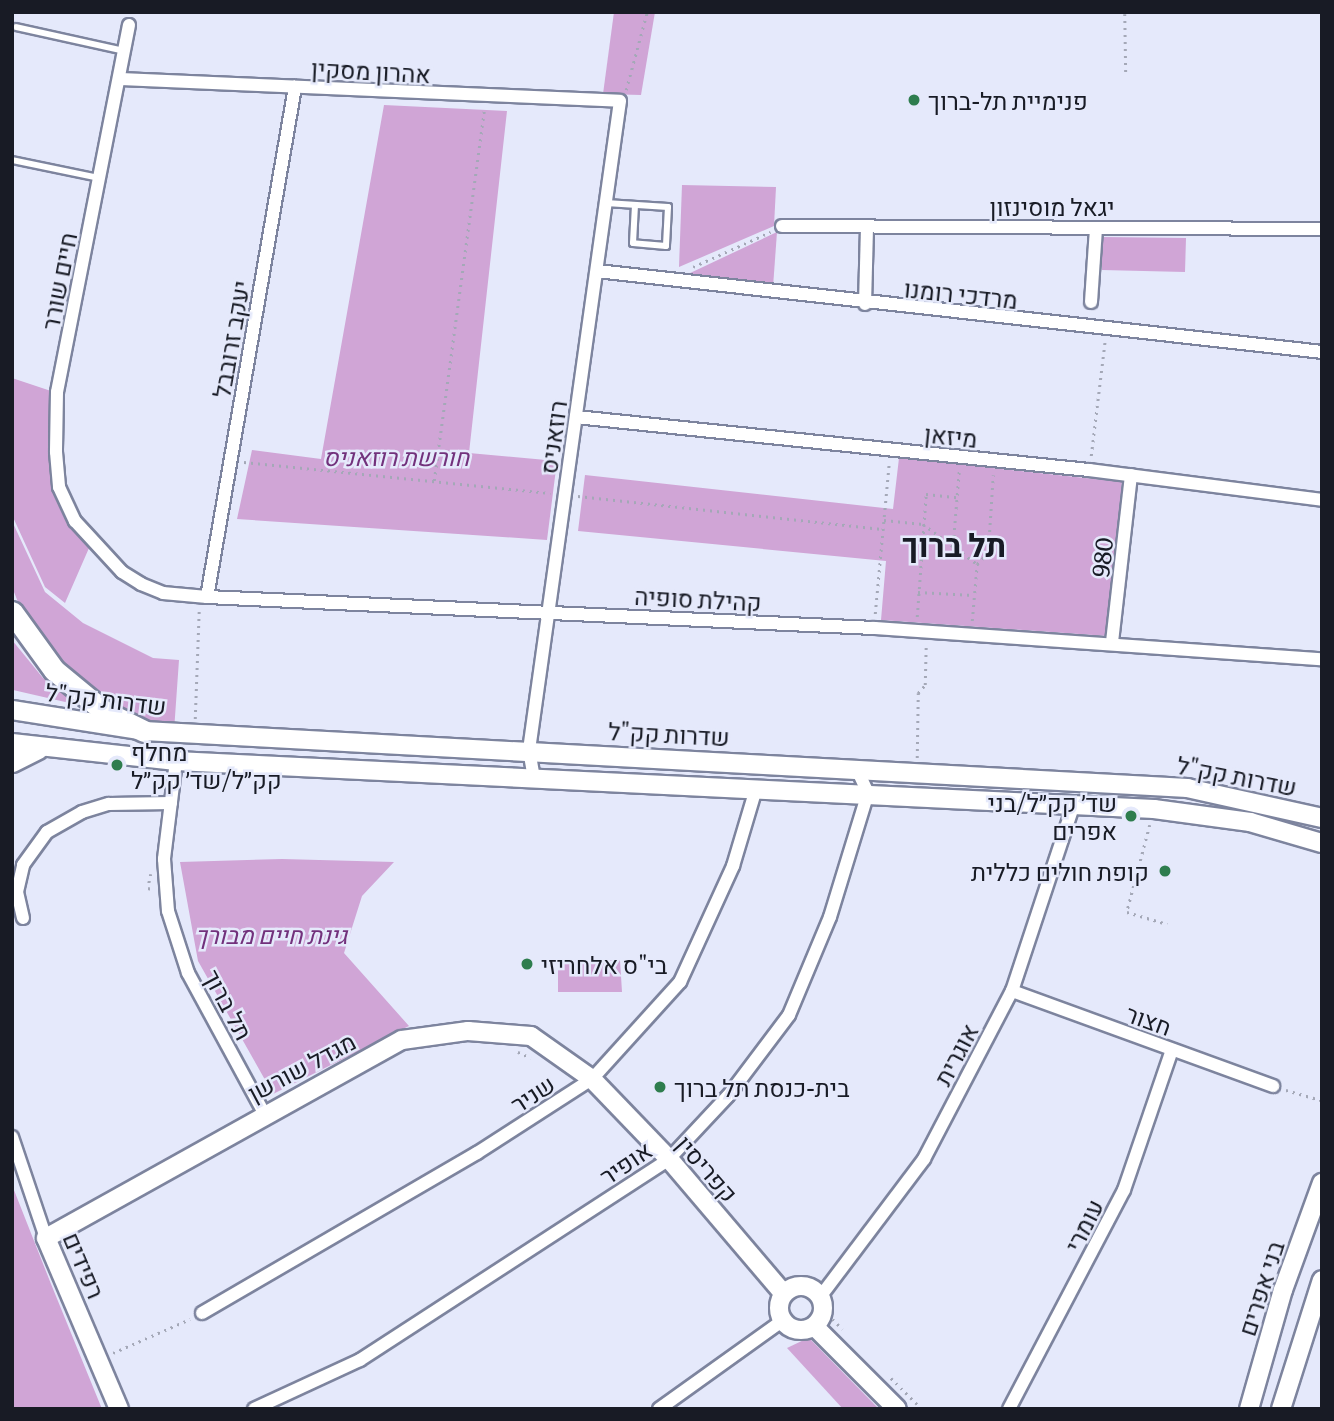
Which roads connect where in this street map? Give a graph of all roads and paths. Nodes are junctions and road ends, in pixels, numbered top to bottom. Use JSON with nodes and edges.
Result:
{"nodes":[{"id":1,"x":647,"y":12,"type":"edge"},
{"id":2,"x":1022,"y":12,"type":"edge"},
{"id":3,"x":1184,"y":12,"type":"edge"},
{"id":4,"x":1125,"y":14,"type":"junction"},
{"id":5,"x":129,"y":24,"type":"dead end"},
{"id":6,"x":16,"y":27,"type":"dead end"},
{"id":7,"x":125,"y":51,"type":"junction"},
{"id":8,"x":1126,"y":75,"type":"dead end"},
{"id":9,"x":121,"y":79,"type":"junction"},
{"id":10,"x":295,"y":87,"type":"junction"},
{"id":11,"x":486,"y":96,"type":"junction"},
{"id":12,"x":620,"y":101,"type":"junction"},
{"id":13,"x":12,"y":160,"type":"edge"},
{"id":14,"x":100,"y":178,"type":"junction"},
{"id":15,"x":606,"y":203,"type":"junction"},
{"id":16,"x":635,"y":205,"type":"junction"},
{"id":17,"x":782,"y":226,"type":"joint"},
{"id":18,"x":867,"y":226,"type":"junction"},
{"id":19,"x":1096,"y":228,"type":"junction"},
{"id":20,"x":1322,"y":229,"type":"edge"},
{"id":21,"x":597,"y":271,"type":"junction"},
{"id":22,"x":665,"y":280,"type":"junction"},
{"id":23,"x":1091,"y":302,"type":"dead end"},
{"id":24,"x":865,"y":304,"type":"junction"},
{"id":25,"x":1106,"y":329,"type":"junction"},
{"id":26,"x":1322,"y":352,"type":"edge"},
{"id":27,"x":576,"y":417,"type":"junction"},
{"id":28,"x":891,"y":450,"type":"junction"},
{"id":29,"x":960,"y":457,"type":"junction"},
{"id":30,"x":994,"y":461,"type":"junction"},
{"id":31,"x":1089,"y":470,"type":"junction"},
{"id":32,"x":1131,"y":475,"type":"junction"},
{"id":33,"x":434,"y":481,"type":"dead end"},
{"id":34,"x":957,"y":497,"type":"junction"},
{"id":35,"x":1322,"y":500,"type":"edge"},
{"id":36,"x":884,"y":520,"type":"junction"},
{"id":37,"x":923,"y":523,"type":"junction"},
{"id":38,"x":91,"y":540,"type":"joint"},
{"id":39,"x":953,"y":546,"type":"junction"},
{"id":40,"x":977,"y":564,"type":"junction"},
{"id":41,"x":918,"y":592,"type":"junction"},
{"id":42,"x":973,"y":595,"type":"junction"},
{"id":43,"x":203,"y":597,"type":"junction"},
{"id":44,"x":549,"y":611,"type":"junction"},
{"id":45,"x":12,"y":612,"type":"edge"},
{"id":46,"x":874,"y":628,"type":"junction"},
{"id":47,"x":921,"y":631,"type":"junction"},
{"id":48,"x":972,"y":635,"type":"junction"},
{"id":49,"x":1112,"y":642,"type":"junction"},
{"id":50,"x":1322,"y":659,"type":"edge"},
{"id":51,"x":12,"y":710,"type":"edge"},
{"id":52,"x":144,"y":730,"type":"junction"},
{"id":53,"x":194,"y":733,"type":"junction"},
{"id":54,"x":12,"y":743,"type":"edge"},
{"id":55,"x":38,"y":748,"type":"junction"},
{"id":56,"x":529,"y":750,"type":"junction"},
{"id":57,"x":12,"y":761,"type":"edge"},
{"id":58,"x":176,"y":761,"type":"junction"},
{"id":59,"x":857,"y":769,"type":"junction"},
{"id":60,"x":916,"y":770,"type":"junction"},
{"id":61,"x":534,"y":777,"type":"junction"},
{"id":62,"x":755,"y":789,"type":"junction"},
{"id":63,"x":868,"y":793,"type":"junction"},
{"id":64,"x":171,"y":803,"type":"junction"},
{"id":65,"x":1074,"y":803,"type":"junction"},
{"id":66,"x":1154,"y":809,"type":"junction"},
{"id":67,"x":1322,"y":818,"type":"edge"},
{"id":68,"x":1322,"y":843,"type":"edge"},
{"id":69,"x":23,"y":918,"type":"dead end"},
{"id":70,"x":1167,"y":924,"type":"dead end"},
{"id":71,"x":1012,"y":991,"type":"junction"},
{"id":72,"x":1172,"y":1050,"type":"junction"},
{"id":73,"x":513,"y":1051,"type":"dead end"},
{"id":74,"x":536,"y":1060,"type":"dead end"},
{"id":75,"x":592,"y":1079,"type":"junction"},
{"id":76,"x":1273,"y":1086,"type":"joint"},
{"id":77,"x":1322,"y":1100,"type":"edge"},
{"id":78,"x":264,"y":1113,"type":"junction"},
{"id":79,"x":12,"y":1137,"type":"edge"},
{"id":80,"x":669,"y":1159,"type":"junction"},
{"id":81,"x":1322,"y":1183,"type":"edge"},
{"id":82,"x":46,"y":1238,"type":"junction"},
{"id":83,"x":1322,"y":1280,"type":"edge"},
{"id":84,"x":783,"y":1293,"type":"junction"},
{"id":85,"x":820,"y":1297,"type":"junction"},
{"id":86,"x":202,"y":1313,"type":"joint"},
{"id":87,"x":782,"y":1321,"type":"junction"},
{"id":88,"x":814,"y":1326,"type":"junction"},
{"id":89,"x":98,"y":1360,"type":"junction"},
{"id":90,"x":119,"y":1409,"type":"edge"},
{"id":91,"x":254,"y":1409,"type":"edge"},
{"id":92,"x":659,"y":1409,"type":"edge"},
{"id":93,"x":897,"y":1409,"type":"edge"},
{"id":94,"x":1009,"y":1409,"type":"edge"},
{"id":95,"x":1248,"y":1409,"type":"edge"},
{"id":96,"x":1281,"y":1409,"type":"edge"}],
"edges":[{"from":1,"to":12,"type":"path"},
{"from":2,"to":4,"type":"path"},
{"from":3,"to":4,"type":"path"},
{"from":4,"to":8,"type":"path"},
{"from":5,"to":7,"type":"street","name":"חיים שורר"},
{"from":6,"to":7,"type":"lane"},
{"from":7,"to":9,"type":"street","name":"חיים שורר"},
{"from":9,"to":10,"type":"street","name":"אהרון מסקין"},
{"from":9,"to":14,"type":"street","name":"חיים שורר"},
{"from":10,"to":11,"type":"street","name":"אהרון מסקין"},
{"from":10,"to":43,"type":"street","name":"יעקב זרובבל"},
{"from":11,"to":12,"type":"street","name":"אהרון מסקין"},
{"from":11,"to":33,"type":"path"},
{"from":12,"to":15,"type":"street","name":"רוזאניס"},
{"from":13,"to":14,"type":"lane"},
{"from":14,"to":38,"type":"street","name":"חיים שורר"},
{"from":15,"to":16,"type":"lane"},
{"from":15,"to":21,"type":"street","name":"רוזאניס"},
{"from":16,"to":16,"type":"lane"},
{"from":17,"to":18,"type":"street","name":"יגאל מוסינזון"},
{"from":17,"to":22,"type":"path"},
{"from":18,"to":19,"type":"street","name":"יגאל מוסינזון"},
{"from":18,"to":24,"type":"street"},
{"from":19,"to":20,"type":"street","name":"יגאל מוסינזון"},
{"from":19,"to":23,"type":"street"},
{"from":21,"to":22,"type":"street","name":"מרדכי רומנו"},
{"from":21,"to":27,"type":"street","name":"רוזאניס"},
{"from":22,"to":24,"type":"street","name":"מרדכי רומנו"},
{"from":24,"to":25,"type":"street","name":"מרדכי רומנו"},
{"from":25,"to":26,"type":"street","name":"מרדכי רומנו"},
{"from":25,"to":31,"type":"path"},
{"from":27,"to":28,"type":"street","name":"מיזאן"},
{"from":27,"to":44,"type":"street","name":"רוזאניס"},
{"from":28,"to":29,"type":"street","name":"מיזאן"},
{"from":28,"to":36,"type":"path"},
{"from":29,"to":30,"type":"street","name":"מיזאן"},
{"from":29,"to":34,"type":"path"},
{"from":30,"to":31,"type":"street","name":"מיזאן"},
{"from":30,"to":40,"type":"path"},
{"from":31,"to":32,"type":"street","name":"מיזאן"},
{"from":32,"to":35,"type":"street","name":"מיזאן"},
{"from":32,"to":49,"type":"street","name":"980"},
{"from":34,"to":37,"type":"path"},
{"from":34,"to":39,"type":"path"},
{"from":36,"to":37,"type":"path"},
{"from":36,"to":46,"type":"path"},
{"from":37,"to":39,"type":"path"},
{"from":37,"to":41,"type":"path"},
{"from":38,"to":43,"type":"street","name":"קהילת סופיה"},
{"from":39,"to":40,"type":"path"},
{"from":40,"to":42,"type":"path"},
{"from":41,"to":42,"type":"path"},
{"from":41,"to":47,"type":"path"},
{"from":42,"to":48,"type":"path"},
{"from":43,"to":44,"type":"street","name":"קהילת סופיה"},
{"from":43,"to":53,"type":"path"},
{"from":44,"to":46,"type":"street","name":"קהילת סופיה"},
{"from":44,"to":56,"type":"street","name":"רוזאניס"},
{"from":45,"to":52,"type":"highway"},
{"from":46,"to":47,"type":"street","name":"קהילת סופיה"},
{"from":47,"to":48,"type":"street","name":"קהילת סופיה"},
{"from":47,"to":60,"type":"path"},
{"from":48,"to":49,"type":"street","name":"קהילת סופיה"},
{"from":49,"to":50,"type":"street","name":"קהילת סופיה"},
{"from":51,"to":52,"type":"main road","name":"שדרות קק\"ל"},
{"from":52,"to":53,"type":"main road","name":"שדרות קק\"ל"},
{"from":53,"to":56,"type":"main road","name":"שדרות קק\"ל"},
{"from":54,"to":55,"type":"main road","name":"שדרות קק\"ל"},
{"from":55,"to":57,"type":"highway"},
{"from":55,"to":58,"type":"main road","name":"שדרות קק\"ל"},
{"from":56,"to":59,"type":"main road","name":"שדרות קק\"ל"},
{"from":56,"to":61,"type":"street","name":"רוזאניס"},
{"from":58,"to":61,"type":"main road","name":"שדרות קק\"ל"},
{"from":58,"to":64,"type":"street","name":"תל ברוך"},
{"from":59,"to":60,"type":"main road","name":"שדרות קק\"ל"},
{"from":59,"to":63,"type":"street"},
{"from":60,"to":67,"type":"main road","name":"שדרות קק\"ל"},
{"from":61,"to":62,"type":"main road","name":"שדרות קק\"ל"},
{"from":62,"to":63,"type":"main road","name":"שדרות קק\"ל"},
{"from":62,"to":75,"type":"street","name":"שניר"},
{"from":63,"to":65,"type":"main road","name":"שדרות קק\"ל"},
{"from":63,"to":80,"type":"street","name":"אופיר"},
{"from":64,"to":69,"type":"street"},
{"from":64,"to":78,"type":"street","name":"תל ברוך"},
{"from":65,"to":66,"type":"main road","name":"שדרות קק\"ל"},
{"from":65,"to":71,"type":"street","name":"אוגרית"},
{"from":66,"to":68,"type":"main road","name":"שדרות קק\"ל"},
{"from":66,"to":70,"type":"path"},
{"from":71,"to":72,"type":"street","name":"חצור"},
{"from":71,"to":85,"type":"street","name":"אוגרית"},
{"from":72,"to":76,"type":"street","name":"חצור"},
{"from":72,"to":94,"type":"street","name":"עומרי"},
{"from":73,"to":74,"type":"path"},
{"from":75,"to":78,"type":"main road","name":"מגדל שורשן"},
{"from":75,"to":80,"type":"main road","name":"קפריסין"},
{"from":75,"to":86,"type":"street","name":"שניר"},
{"from":76,"to":77,"type":"path"},
{"from":78,"to":82,"type":"main road","name":"מגדל שורשן"},
{"from":79,"to":82,"type":"street","name":"רפידים"},
{"from":80,"to":84,"type":"main road","name":"קפריסין"},
{"from":80,"to":91,"type":"street","name":"אופיר"},
{"from":81,"to":95,"type":"main road","name":"בני אפרים"},
{"from":82,"to":89,"type":"main road","name":"רפידים"},
{"from":83,"to":96,"type":"main road"},
{"from":84,"to":85,"type":"main road"},
{"from":84,"to":87,"type":"main road"},
{"from":85,"to":88,"type":"main road"},
{"from":86,"to":89,"type":"path"},
{"from":87,"to":88,"type":"main road"},
{"from":87,"to":92,"type":"street"},
{"from":88,"to":93,"type":"main road"},
{"from":89,"to":90,"type":"main road","name":"רפידים"}]}
